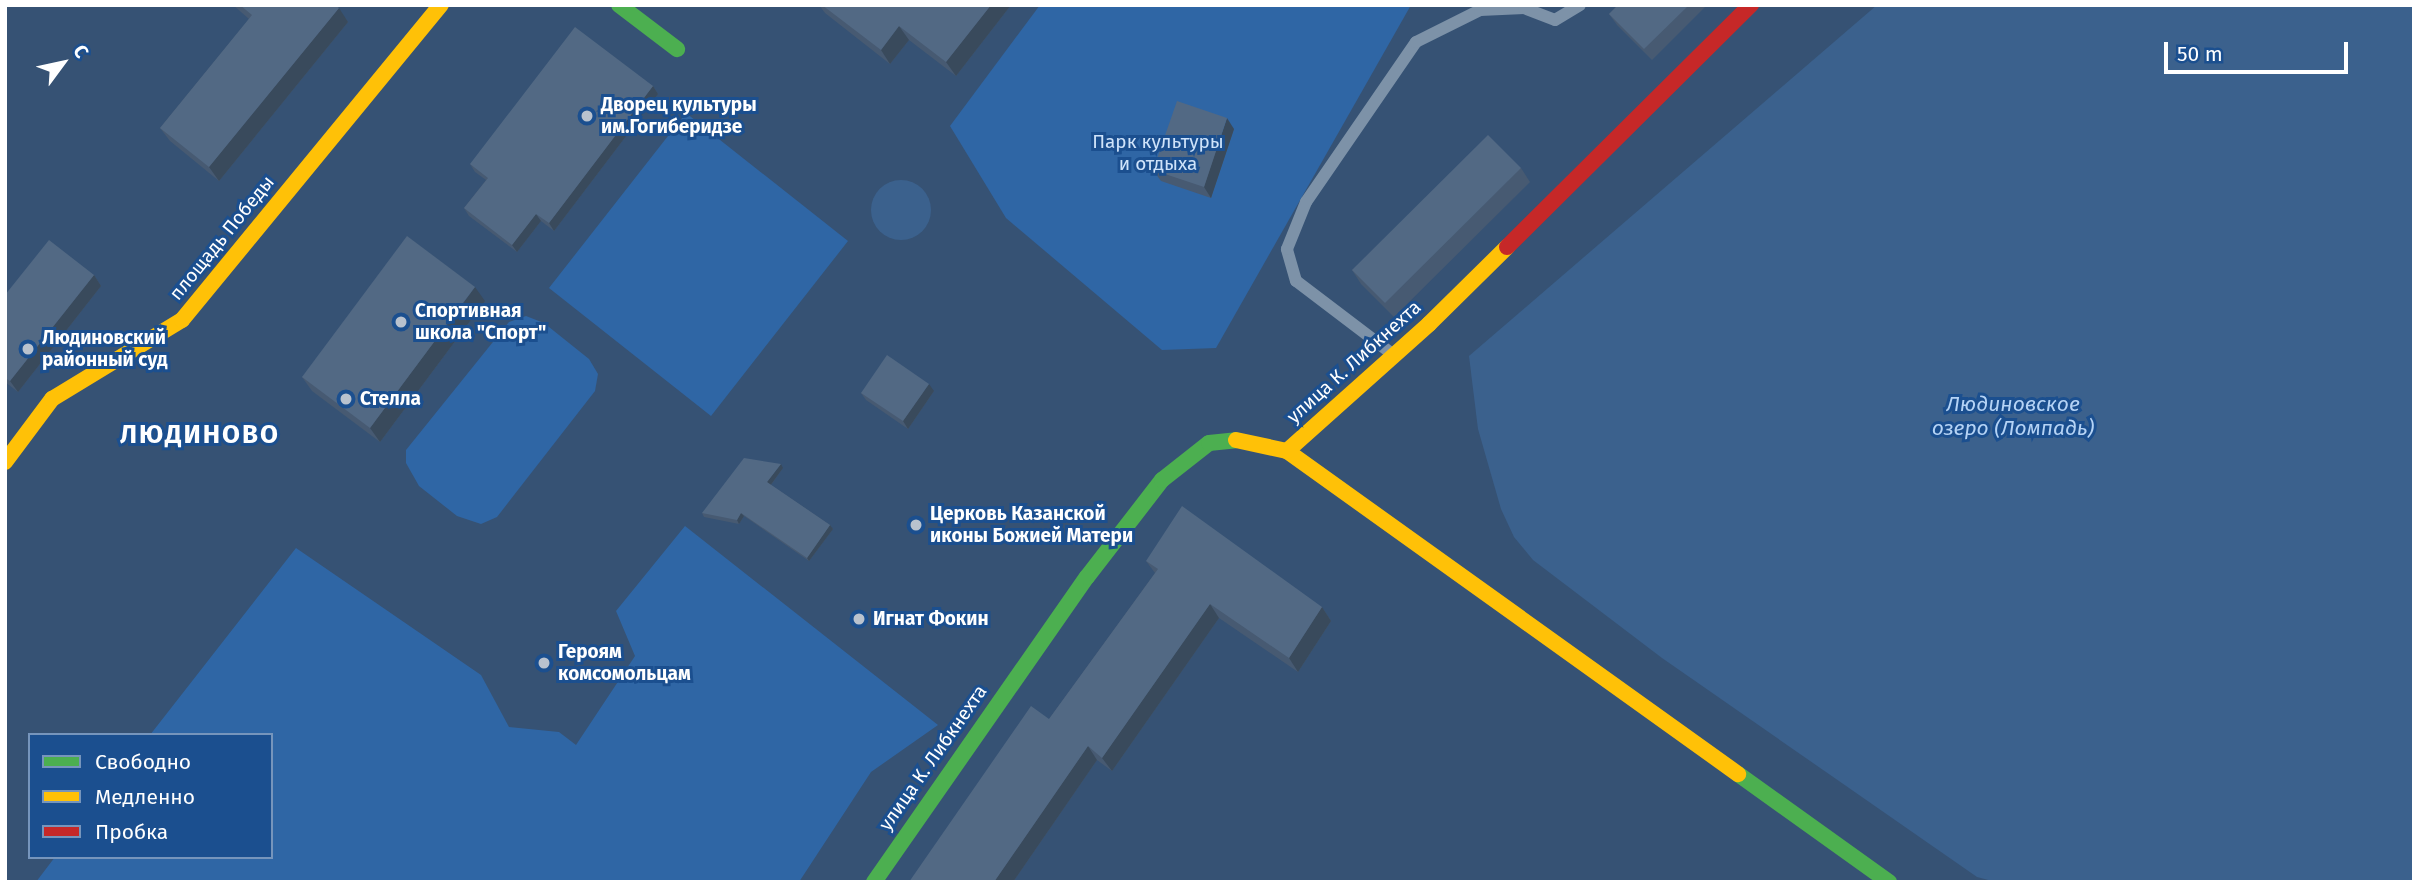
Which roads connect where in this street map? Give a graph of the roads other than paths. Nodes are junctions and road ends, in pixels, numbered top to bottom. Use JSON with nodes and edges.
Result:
{"nodes":[{"id":1,"x":441,"y":5,"type":"edge"},
{"id":2,"x":619,"y":5,"type":"edge"},
{"id":3,"x":1580,"y":5,"type":"edge"},
{"id":4,"x":1751,"y":5,"type":"edge"},
{"id":5,"x":1525,"y":6,"type":"edge"},
{"id":6,"x":677,"y":48,"type":"dead end"},
{"id":7,"x":1394,"y":355,"type":"junction"},
{"id":8,"x":1287,"y":451,"type":"junction"},
{"id":9,"x":5,"y":462,"type":"edge"},
{"id":10,"x":874,"y":882,"type":"edge"},
{"id":11,"x":1889,"y":882,"type":"edge"}],
"edges":[{"from":1,"to":9,"type":"street","name":"площадь Победы"},
{"from":2,"to":6,"type":"street"},
{"from":3,"to":5,"type":"lane"},
{"from":4,"to":7,"type":"street","name":"улица К. Либкнехта"},
{"from":5,"to":7,"type":"lane"},
{"from":7,"to":8,"type":"street","name":"улица К. Либкнехта"},
{"from":8,"to":10,"type":"street","name":"улица К. Либкнехта"},
{"from":8,"to":11,"type":"street"}]}
